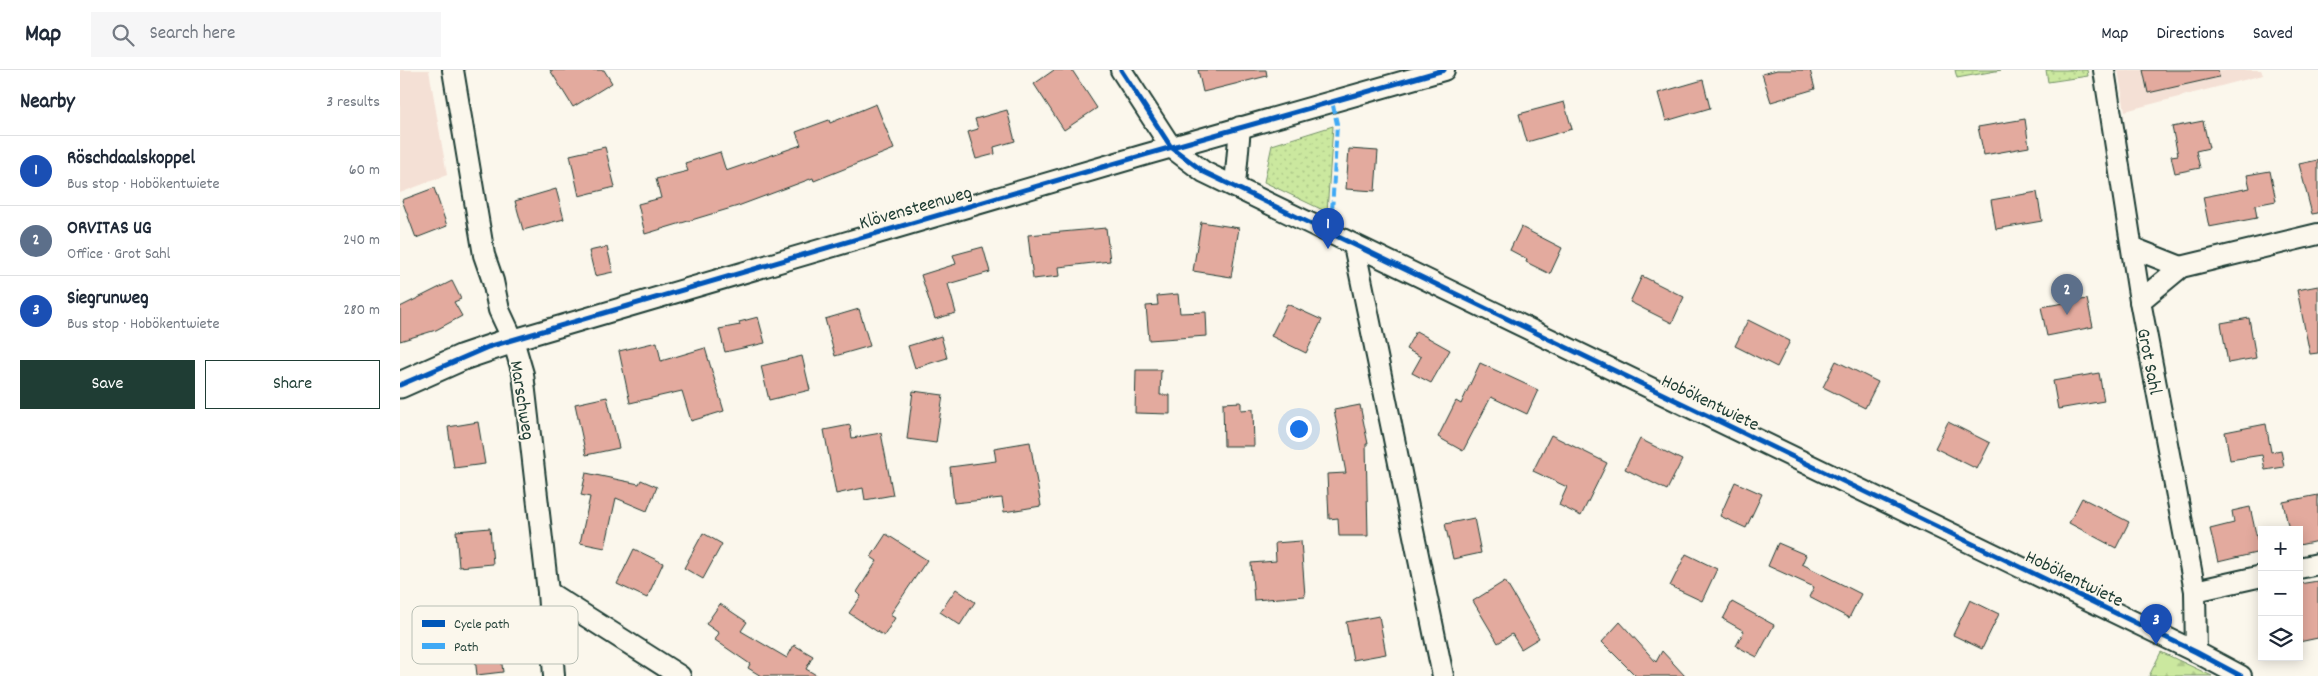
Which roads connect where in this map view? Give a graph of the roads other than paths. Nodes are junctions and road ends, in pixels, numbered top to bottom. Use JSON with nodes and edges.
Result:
{"nodes":[{"id":1,"x":453,"y":70,"type":"edge"},
{"id":2,"x":1121,"y":70,"type":"edge"},
{"id":3,"x":1444,"y":70,"type":"edge"},
{"id":4,"x":2104,"y":70,"type":"edge"},
{"id":5,"x":1240,"y":127,"type":"junction"},
{"id":6,"x":1171,"y":147,"type":"junction"},
{"id":7,"x":1235,"y":185,"type":"junction"},
{"id":8,"x":2318,"y":234,"type":"edge"},
{"id":9,"x":1354,"y":245,"type":"junction"},
{"id":10,"x":2133,"y":248,"type":"junction"},
{"id":11,"x":2181,"y":267,"type":"junction"},
{"id":12,"x":2140,"y":301,"type":"junction"},
{"id":13,"x":513,"y":340,"type":"junction"},
{"id":14,"x":400,"y":385,"type":"edge"},
{"id":15,"x":2318,"y":564,"type":"edge"},
{"id":16,"x":2303,"y":567,"type":"edge"},
{"id":17,"x":2258,"y":577,"type":"edge"},
{"id":18,"x":2195,"y":591,"type":"junction"},
{"id":19,"x":548,"y":592,"type":"junction"},
{"id":20,"x":549,"y":606,"type":"edge"},
{"id":21,"x":570,"y":606,"type":"edge"},
{"id":22,"x":578,"y":611,"type":"edge"},
{"id":23,"x":2196,"y":652,"type":"junction"},
{"id":24,"x":680,"y":676,"type":"edge"},
{"id":25,"x":1443,"y":676,"type":"edge"},
{"id":26,"x":2240,"y":676,"type":"edge"}],
"edges":[{"from":1,"to":13,"type":"street","name":"Marschweg"},
{"from":2,"to":6,"type":"street","name":"Hobökentwiete"},
{"from":3,"to":5,"type":"street","name":"Klövensteenweg"},
{"from":4,"to":10,"type":"street","name":"Grot Sahl"},
{"from":5,"to":6,"type":"street","name":"Klövensteenweg"},
{"from":5,"to":7,"type":"street"},
{"from":6,"to":7,"type":"street","name":"Hobökentwiete"},
{"from":6,"to":13,"type":"street","name":"Klövensteenweg"},
{"from":7,"to":9,"type":"street","name":"Hobökentwiete"},
{"from":8,"to":11,"type":"street"},
{"from":9,"to":23,"type":"street","name":"Hobökentwiete"},
{"from":9,"to":25,"type":"street"},
{"from":10,"to":11,"type":"street"},
{"from":10,"to":12,"type":"street","name":"Grot Sahl"},
{"from":11,"to":12,"type":"street"},
{"from":12,"to":18,"type":"street","name":"Grot Sahl"},
{"from":13,"to":14,"type":"street","name":"Klövensteenweg"},
{"from":13,"to":19,"type":"street","name":"Marschweg"},
{"from":15,"to":16,"type":"street"},
{"from":17,"to":18,"type":"street"},
{"from":18,"to":23,"type":"street","name":"Grot Sahl"},
{"from":19,"to":20,"type":"street","name":"Marschweg"},
{"from":19,"to":21,"type":"street"},
{"from":22,"to":24,"type":"street"},
{"from":23,"to":26,"type":"street","name":"Hobökentwiete"}]}
